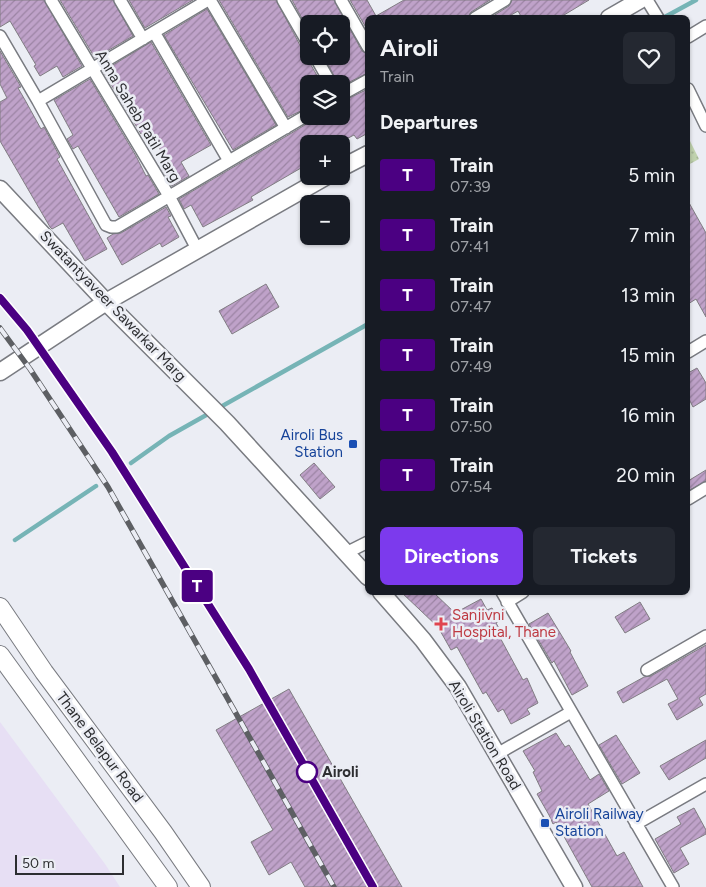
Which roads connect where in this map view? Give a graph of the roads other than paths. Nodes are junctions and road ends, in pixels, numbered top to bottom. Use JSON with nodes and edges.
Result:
{"nodes":[{"id":1,"x":51,"y":0,"type":"edge"},
{"id":2,"x":120,"y":0,"type":"edge"},
{"id":3,"x":209,"y":0,"type":"edge"},
{"id":4,"x":283,"y":0,"type":"edge"},
{"id":5,"x":341,"y":0,"type":"edge"},
{"id":6,"x":505,"y":0,"type":"edge"},
{"id":7,"x":645,"y":1,"type":"edge"},
{"id":8,"x":480,"y":15,"type":"edge"},
{"id":9,"x":615,"y":15,"type":"edge"},
{"id":10,"x":656,"y":15,"type":"edge"},
{"id":11,"x":706,"y":26,"type":"edge"},
{"id":12,"x":300,"y":29,"type":"edge"},
{"id":13,"x":154,"y":32,"type":"junction"},
{"id":14,"x":0,"y":36,"type":"edge"},
{"id":15,"x":690,"y":36,"type":"edge"},
{"id":16,"x":142,"y":39,"type":"junction"},
{"id":17,"x":365,"y":42,"type":"edge"},
{"id":18,"x":92,"y":70,"type":"junction"},
{"id":19,"x":365,"y":82,"type":"edge"},
{"id":20,"x":350,"y":91,"type":"edge"},
{"id":21,"x":690,"y":93,"type":"edge"},
{"id":22,"x":38,"y":101,"type":"junction"},
{"id":23,"x":300,"y":119,"type":"edge"},
{"id":24,"x":706,"y":126,"type":"edge"},
{"id":25,"x":286,"y":128,"type":"junction"},
{"id":26,"x":365,"y":156,"type":"edge"},
{"id":27,"x":228,"y":161,"type":"junction"},
{"id":28,"x":350,"y":163,"type":"edge"},
{"id":29,"x":311,"y":185,"type":"edge"},
{"id":30,"x":0,"y":189,"type":"edge"},
{"id":31,"x":169,"y":196,"type":"junction"},
{"id":32,"x":197,"y":249,"type":"junction"},
{"id":33,"x":106,"y":302,"type":"junction"},
{"id":34,"x":706,"y":341,"type":"edge"},
{"id":35,"x":690,"y":351,"type":"edge"},
{"id":36,"x":0,"y":372,"type":"edge"},
{"id":37,"x":706,"y":488,"type":"edge"},
{"id":38,"x":690,"y":498,"type":"edge"},
{"id":39,"x":365,"y":544,"type":"edge"},
{"id":40,"x":346,"y":554,"type":"junction"},
{"id":41,"x":365,"y":574,"type":"edge"},
{"id":42,"x":384,"y":595,"type":"edge"},
{"id":43,"x":504,"y":597,"type":"edge"},
{"id":44,"x":0,"y":607,"type":"edge"},
{"id":45,"x":706,"y":636,"type":"edge"},
{"id":46,"x":0,"y":656,"type":"edge"},
{"id":47,"x":646,"y":670,"type":"dead end"},
{"id":48,"x":571,"y":712,"type":"junction"},
{"id":49,"x":497,"y":754,"type":"junction"},
{"id":50,"x":706,"y":784,"type":"edge"},
{"id":51,"x":636,"y":824,"type":"junction"},
{"id":52,"x":168,"y":887,"type":"edge"},
{"id":53,"x":201,"y":887,"type":"edge"},
{"id":54,"x":574,"y":887,"type":"edge"},
{"id":55,"x":673,"y":887,"type":"edge"}],
"edges":[{"from":1,"to":18,"type":"street","name":"Anna Saheb Patil Marg"},
{"from":2,"to":16,"type":"street"},
{"from":3,"to":13,"type":"street"},
{"from":3,"to":25,"type":"street"},
{"from":4,"to":12,"type":"street"},
{"from":5,"to":17,"type":"street"},
{"from":6,"to":8,"type":"street"},
{"from":7,"to":9,"type":"street"},
{"from":7,"to":10,"type":"street"},
{"from":11,"to":15,"type":"street"},
{"from":13,"to":16,"type":"street"},
{"from":13,"to":27,"type":"street"},
{"from":14,"to":22,"type":"street"},
{"from":16,"to":18,"type":"street"},
{"from":18,"to":22,"type":"street"},
{"from":18,"to":31,"type":"street","name":"Anna Saheb Patil Marg"},
{"from":19,"to":20,"type":"street"},
{"from":21,"to":24,"type":"street"},
{"from":22,"to":31,"type":"street"},
{"from":23,"to":25,"type":"street"},
{"from":25,"to":27,"type":"street"},
{"from":26,"to":28,"type":"street"},
{"from":27,"to":31,"type":"street"},
{"from":29,"to":32,"type":"street"},
{"from":30,"to":33,"type":"street","name":"Swatantyaveer Sawarkar Marg"},
{"from":31,"to":32,"type":"street","name":"Anna Saheb Patil Marg"},
{"from":32,"to":33,"type":"street"},
{"from":33,"to":36,"type":"street"},
{"from":33,"to":40,"type":"street","name":"Swatantyaveer Sawarkar Marg"},
{"from":34,"to":35,"type":"street"},
{"from":37,"to":38,"type":"street"},
{"from":39,"to":40,"type":"street"},
{"from":40,"to":41,"type":"street"},
{"from":42,"to":49,"type":"street","name":"Airoli Station Road"},
{"from":43,"to":48,"type":"street"},
{"from":44,"to":53,"type":"main road","name":"Thane Belapur Road"},
{"from":45,"to":47,"type":"street"},
{"from":46,"to":52,"type":"main road","name":"Thane Belapur Road"},
{"from":48,"to":49,"type":"street"},
{"from":48,"to":51,"type":"street"},
{"from":49,"to":54,"type":"street","name":"Airoli Station Road"},
{"from":50,"to":51,"type":"street"},
{"from":51,"to":55,"type":"street"}]}
